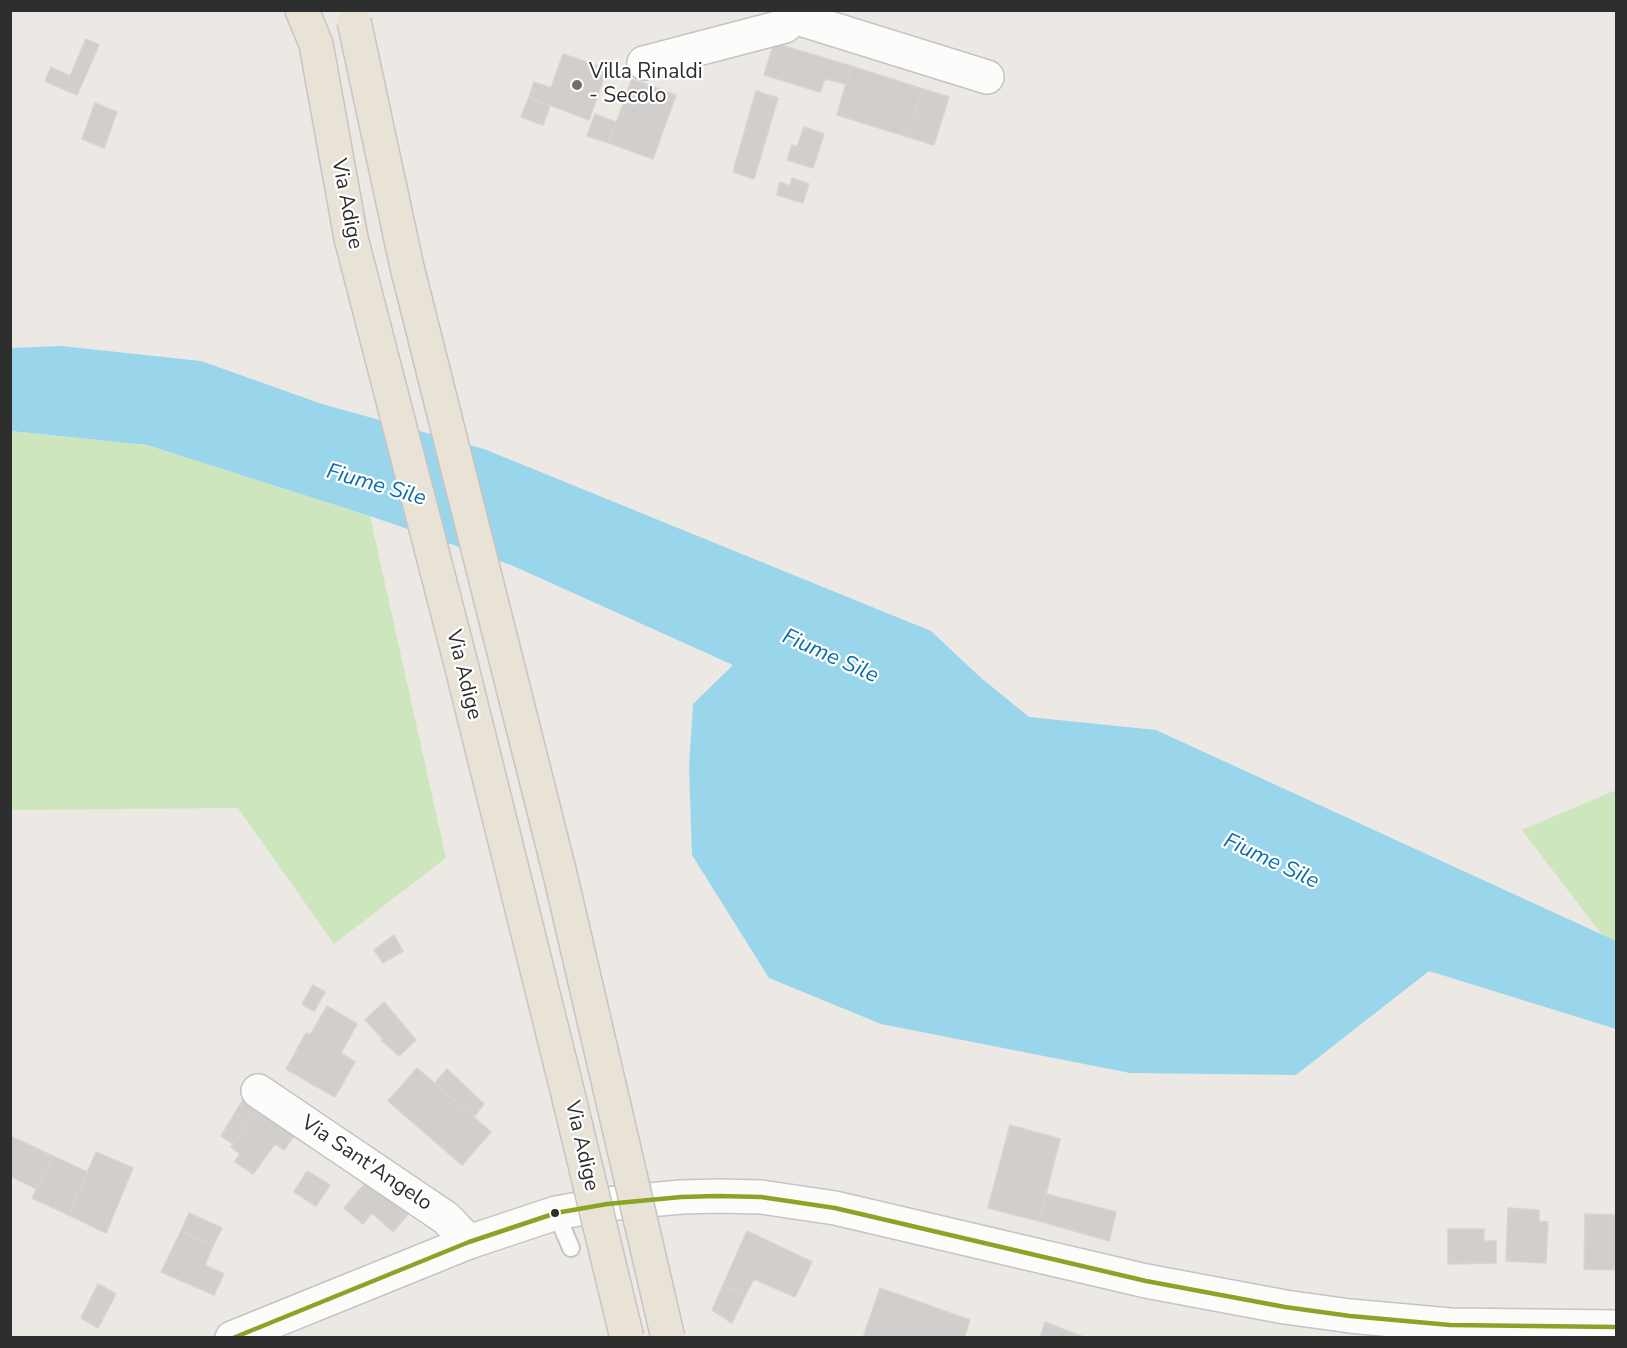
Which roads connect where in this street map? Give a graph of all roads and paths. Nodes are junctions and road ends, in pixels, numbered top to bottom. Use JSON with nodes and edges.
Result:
{"nodes":[{"id":1,"x":302,"y":10,"type":"edge"},
{"id":2,"x":309,"y":10,"type":"edge"},
{"id":3,"x":353,"y":14,"type":"edge"},
{"id":4,"x":795,"y":14,"type":"edge"},
{"id":5,"x":316,"y":45,"type":"junction"},
{"id":6,"x":644,"y":63,"type":"dead end"},
{"id":7,"x":987,"y":77,"type":"dead end"},
{"id":8,"x":258,"y":1091,"type":"dead end"},
{"id":9,"x":556,"y":1213,"type":"junction"},
{"id":10,"x":469,"y":1242,"type":"junction"},
{"id":11,"x":571,"y":1248,"type":"dead end"},
{"id":12,"x":1617,"y":1327,"type":"edge"},
{"id":13,"x":1547,"y":1332,"type":"edge"},
{"id":14,"x":232,"y":1338,"type":"edge"},
{"id":15,"x":627,"y":1338,"type":"edge"},
{"id":16,"x":669,"y":1338,"type":"edge"}],
"edges":[{"from":1,"to":5,"type":"highway"},
{"from":2,"to":5,"type":"highway","name":"Via Adige"},
{"from":3,"to":16,"type":"highway","name":"Via Adige","bridge":true},
{"from":4,"to":6,"type":"street"},
{"from":4,"to":7,"type":"street"},
{"from":5,"to":15,"type":"highway","name":"Via Adige","bridge":true},
{"from":8,"to":10,"type":"street","name":"Via Sant'Angelo"},
{"from":9,"to":10,"type":"street"},
{"from":9,"to":11,"type":"lane"},
{"from":9,"to":13,"type":"street"},
{"from":10,"to":14,"type":"street"},
{"from":12,"to":13,"type":"street"}]}
